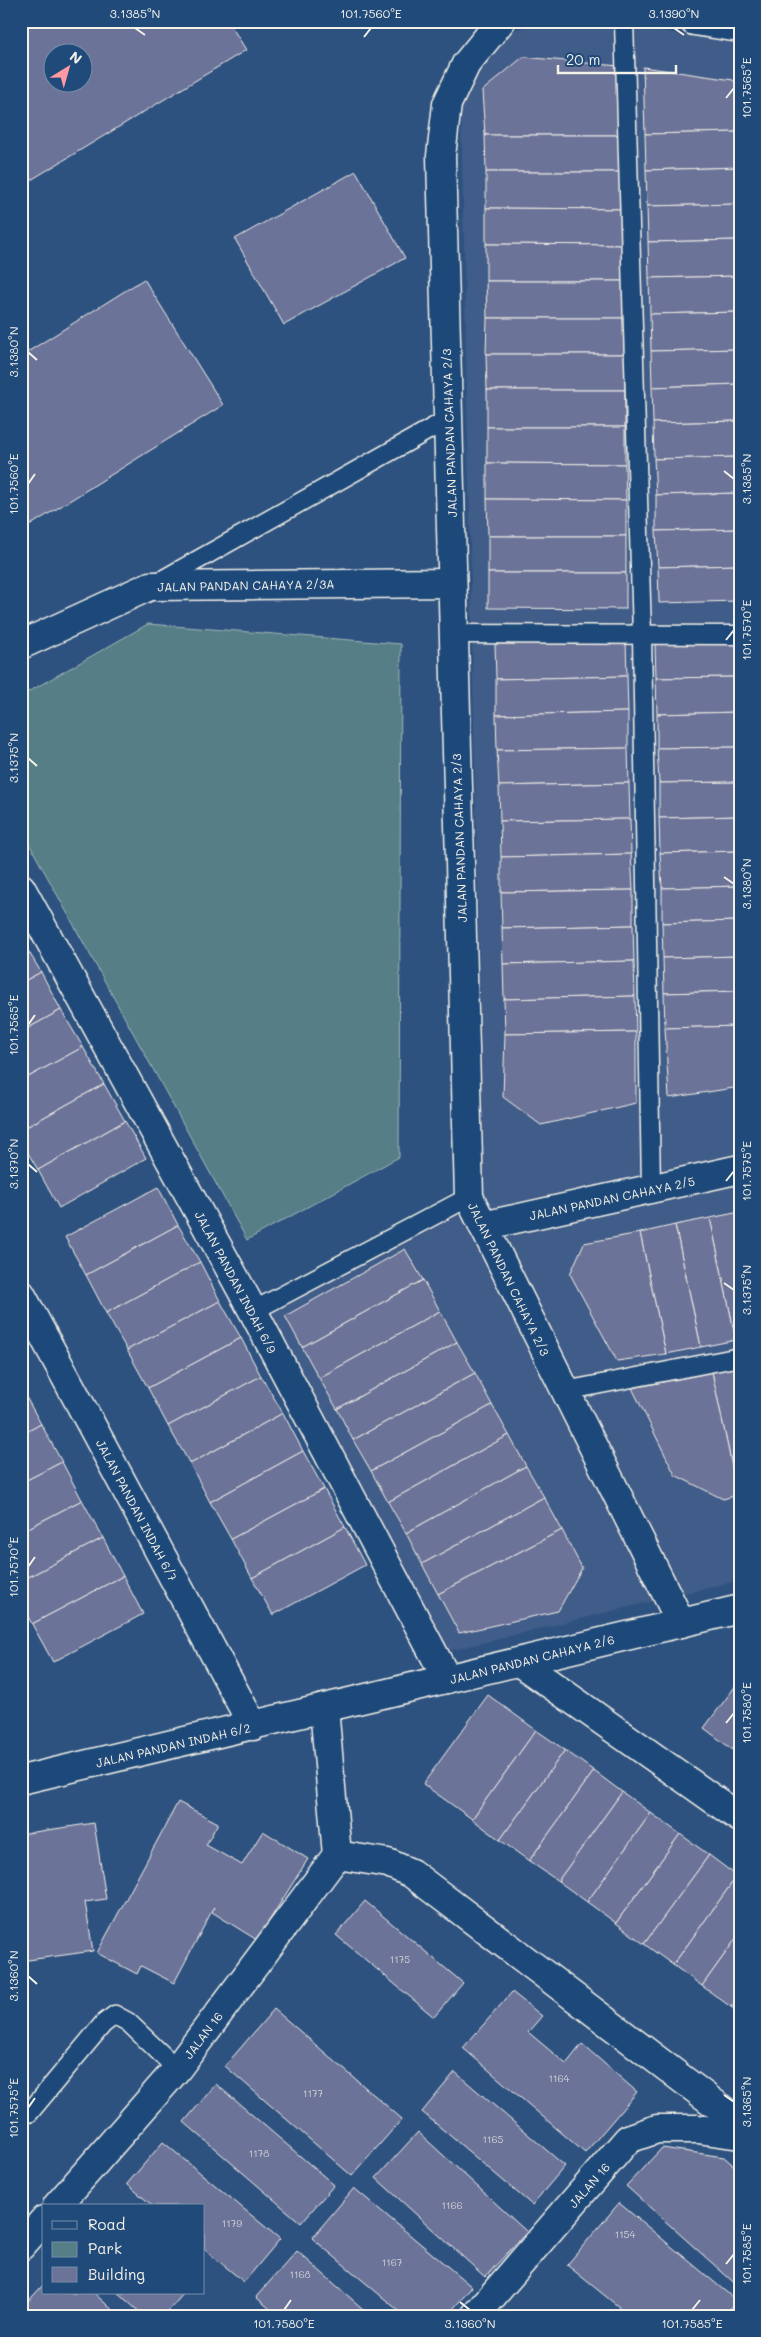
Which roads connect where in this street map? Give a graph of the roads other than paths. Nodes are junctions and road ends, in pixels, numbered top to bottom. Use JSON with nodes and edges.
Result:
{"nodes":[{"id":1,"x":501,"y":21,"type":"edge"},
{"id":2,"x":624,"y":21,"type":"edge"},
{"id":3,"x":694,"y":21,"type":"edge"},
{"id":4,"x":740,"y":28,"type":"edge"},
{"id":5,"x":448,"y":419,"type":"junction"},
{"id":6,"x":452,"y":583,"type":"junction"},
{"id":7,"x":150,"y":586,"type":"junction"},
{"id":8,"x":454,"y":634,"type":"junction"},
{"id":9,"x":642,"y":635,"type":"junction"},
{"id":10,"x":740,"y":635,"type":"edge"},
{"id":11,"x":21,"y":644,"type":"edge"},
{"id":12,"x":21,"y":888,"type":"edge"},
{"id":13,"x":740,"y":1170,"type":"edge"},
{"id":14,"x":651,"y":1189,"type":"junction"},
{"id":15,"x":469,"y":1197,"type":"junction"},
{"id":16,"x":483,"y":1226,"type":"junction"},
{"id":17,"x":21,"y":1294,"type":"edge"},
{"id":18,"x":253,"y":1311,"type":"junction"},
{"id":19,"x":740,"y":1357,"type":"edge"},
{"id":20,"x":565,"y":1391,"type":"junction"},
{"id":21,"x":740,"y":1608,"type":"edge"},
{"id":22,"x":681,"y":1623,"type":"junction"},
{"id":23,"x":519,"y":1662,"type":"junction"},
{"id":24,"x":447,"y":1679,"type":"junction"},
{"id":25,"x":324,"y":1708,"type":"junction"},
{"id":26,"x":253,"y":1726,"type":"junction"},
{"id":27,"x":21,"y":1780,"type":"edge"},
{"id":28,"x":740,"y":1818,"type":"edge"},
{"id":29,"x":338,"y":1855,"type":"junction"},
{"id":30,"x":177,"y":2069,"type":"junction"},
{"id":31,"x":24,"y":2114,"type":"edge"},
{"id":32,"x":740,"y":2123,"type":"edge"},
{"id":33,"x":740,"y":2135,"type":"edge"},
{"id":34,"x":59,"y":2204,"type":"edge"},
{"id":35,"x":42,"y":2222,"type":"edge"},
{"id":36,"x":21,"y":2246,"type":"edge"},
{"id":37,"x":475,"y":2316,"type":"edge"}],
"edges":[{"from":1,"to":5,"type":"street","name":"JALAN PANDAN CAHAYA 2/3"},
{"from":2,"to":9,"type":"lane"},
{"from":3,"to":4,"type":"street"},
{"from":5,"to":6,"type":"street","name":"JALAN PANDAN CAHAYA 2/3"},
{"from":5,"to":7,"type":"lane"},
{"from":6,"to":7,"type":"street","name":"JALAN PANDAN CAHAYA 2/3A"},
{"from":6,"to":8,"type":"street","name":"JALAN PANDAN CAHAYA 2/3"},
{"from":7,"to":11,"type":"street","name":"JALAN PANDAN CAHAYA 2/3A"},
{"from":8,"to":9,"type":"lane"},
{"from":8,"to":15,"type":"street","name":"JALAN PANDAN CAHAYA 2/3"},
{"from":9,"to":10,"type":"lane"},
{"from":9,"to":14,"type":"lane"},
{"from":12,"to":18,"type":"street","name":"JALAN PANDAN INDAH 6/9"},
{"from":13,"to":14,"type":"street","name":"JALAN PANDAN CAHAYA 2/5"},
{"from":14,"to":16,"type":"street","name":"JALAN PANDAN CAHAYA 2/5"},
{"from":15,"to":16,"type":"street","name":"JALAN PANDAN CAHAYA 2/3"},
{"from":15,"to":18,"type":"lane"},
{"from":16,"to":20,"type":"street","name":"JALAN PANDAN CAHAYA 2/3"},
{"from":17,"to":26,"type":"street","name":"JALAN PANDAN INDAH 6/7"},
{"from":18,"to":24,"type":"street","name":"JALAN PANDAN INDAH 6/9"},
{"from":19,"to":20,"type":"lane"},
{"from":20,"to":22,"type":"street","name":"JALAN PANDAN CAHAYA 2/3"},
{"from":21,"to":22,"type":"street","name":"JALAN PANDAN CAHAYA 2/6"},
{"from":22,"to":23,"type":"street","name":"JALAN PANDAN CAHAYA 2/6"},
{"from":23,"to":24,"type":"street","name":"JALAN PANDAN CAHAYA 2/6"},
{"from":23,"to":28,"type":"street"},
{"from":24,"to":25,"type":"street","name":"JALAN PANDAN CAHAYA 2/6"},
{"from":25,"to":26,"type":"street","name":"JALAN PANDAN INDAH 6/2"},
{"from":25,"to":29,"type":"street"},
{"from":26,"to":27,"type":"street","name":"JALAN PANDAN INDAH 6/2"},
{"from":29,"to":30,"type":"street","name":"JALAN 16"},
{"from":29,"to":32,"type":"street"},
{"from":30,"to":31,"type":"lane"},
{"from":30,"to":34,"type":"street","name":"JALAN 16"},
{"from":33,"to":37,"type":"street","name":"JALAN 16"},
{"from":35,"to":36,"type":"street"}]}
